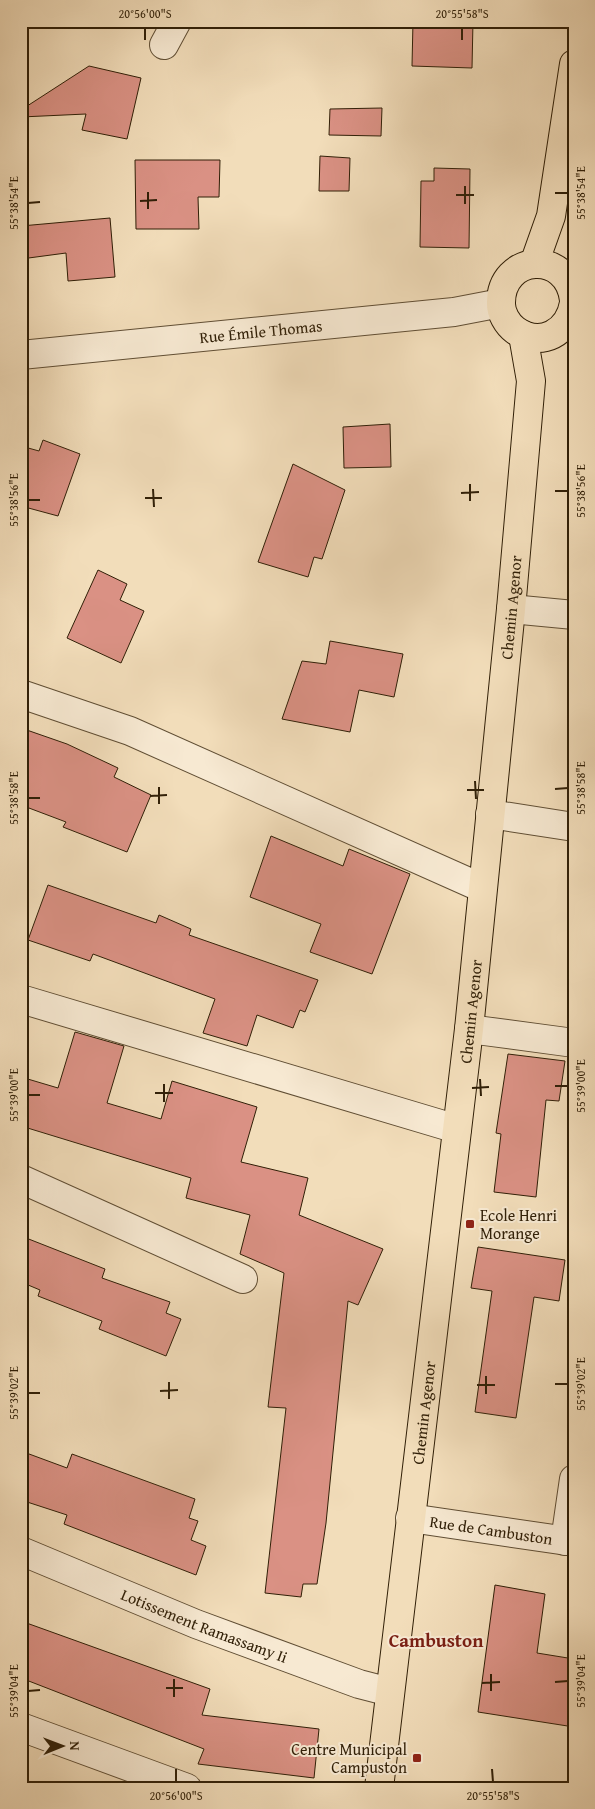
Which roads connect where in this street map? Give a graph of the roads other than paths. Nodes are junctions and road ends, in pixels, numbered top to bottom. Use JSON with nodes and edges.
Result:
{"nodes":[{"id":1,"x":176,"y":21,"type":"edge"},
{"id":2,"x":164,"y":45,"type":"dead end"},
{"id":3,"x":574,"y":64,"type":"edge"},
{"id":4,"x":564,"y":286,"type":"edge"},
{"id":5,"x":501,"y":303,"type":"junction"},
{"id":6,"x":535,"y":336,"type":"junction"},
{"id":7,"x":21,"y":355,"type":"edge"},
{"id":8,"x":512,"y":608,"type":"junction"},
{"id":9,"x":574,"y":615,"type":"edge"},
{"id":10,"x":21,"y":694,"type":"edge"},
{"id":11,"x":490,"y":814,"type":"junction"},
{"id":12,"x":574,"y":827,"type":"edge"},
{"id":13,"x":482,"y":888,"type":"junction"},
{"id":14,"x":21,"y":999,"type":"edge"},
{"id":15,"x":469,"y":1029,"type":"junction"},
{"id":16,"x":574,"y":1043,"type":"edge"},
{"id":17,"x":457,"y":1129,"type":"junction"},
{"id":18,"x":21,"y":1179,"type":"edge"},
{"id":19,"x":243,"y":1279,"type":"dead end"},
{"id":20,"x":574,"y":1479,"type":"edge"},
{"id":21,"x":410,"y":1518,"type":"junction"},
{"id":22,"x":569,"y":1542,"type":"edge"},
{"id":23,"x":21,"y":1551,"type":"edge"},
{"id":24,"x":390,"y":1692,"type":"junction"},
{"id":25,"x":21,"y":1727,"type":"edge"},
{"id":26,"x":187,"y":1788,"type":"edge"},
{"id":27,"x":379,"y":1788,"type":"edge"}],
"edges":[{"from":1,"to":2,"type":"street"},
{"from":3,"to":4,"type":"main road"},
{"from":4,"to":5,"type":"main road"},
{"from":4,"to":6,"type":"main road"},
{"from":5,"to":6,"type":"main road"},
{"from":5,"to":7,"type":"street","name":"Rue Émile Thomas"},
{"from":6,"to":8,"type":"main road","name":"Chemin Agenor"},
{"from":8,"to":9,"type":"street"},
{"from":8,"to":11,"type":"main road","name":"Chemin Agenor"},
{"from":10,"to":13,"type":"street"},
{"from":11,"to":12,"type":"street"},
{"from":11,"to":13,"type":"main road","name":"Chemin Agenor"},
{"from":13,"to":15,"type":"main road","name":"Chemin Agenor"},
{"from":14,"to":17,"type":"street"},
{"from":15,"to":16,"type":"street"},
{"from":15,"to":17,"type":"main road","name":"Chemin Agenor"},
{"from":17,"to":21,"type":"main road","name":"Chemin Agenor"},
{"from":18,"to":19,"type":"street"},
{"from":20,"to":22,"type":"street"},
{"from":21,"to":22,"type":"street","name":"Rue de Cambuston"},
{"from":21,"to":24,"type":"main road","name":"Chemin Agenor"},
{"from":23,"to":24,"type":"street","name":"Lotissement Ramassamy Ii"},
{"from":24,"to":27,"type":"main road","name":"Chemin Agenor"},
{"from":25,"to":26,"type":"street"}]}
